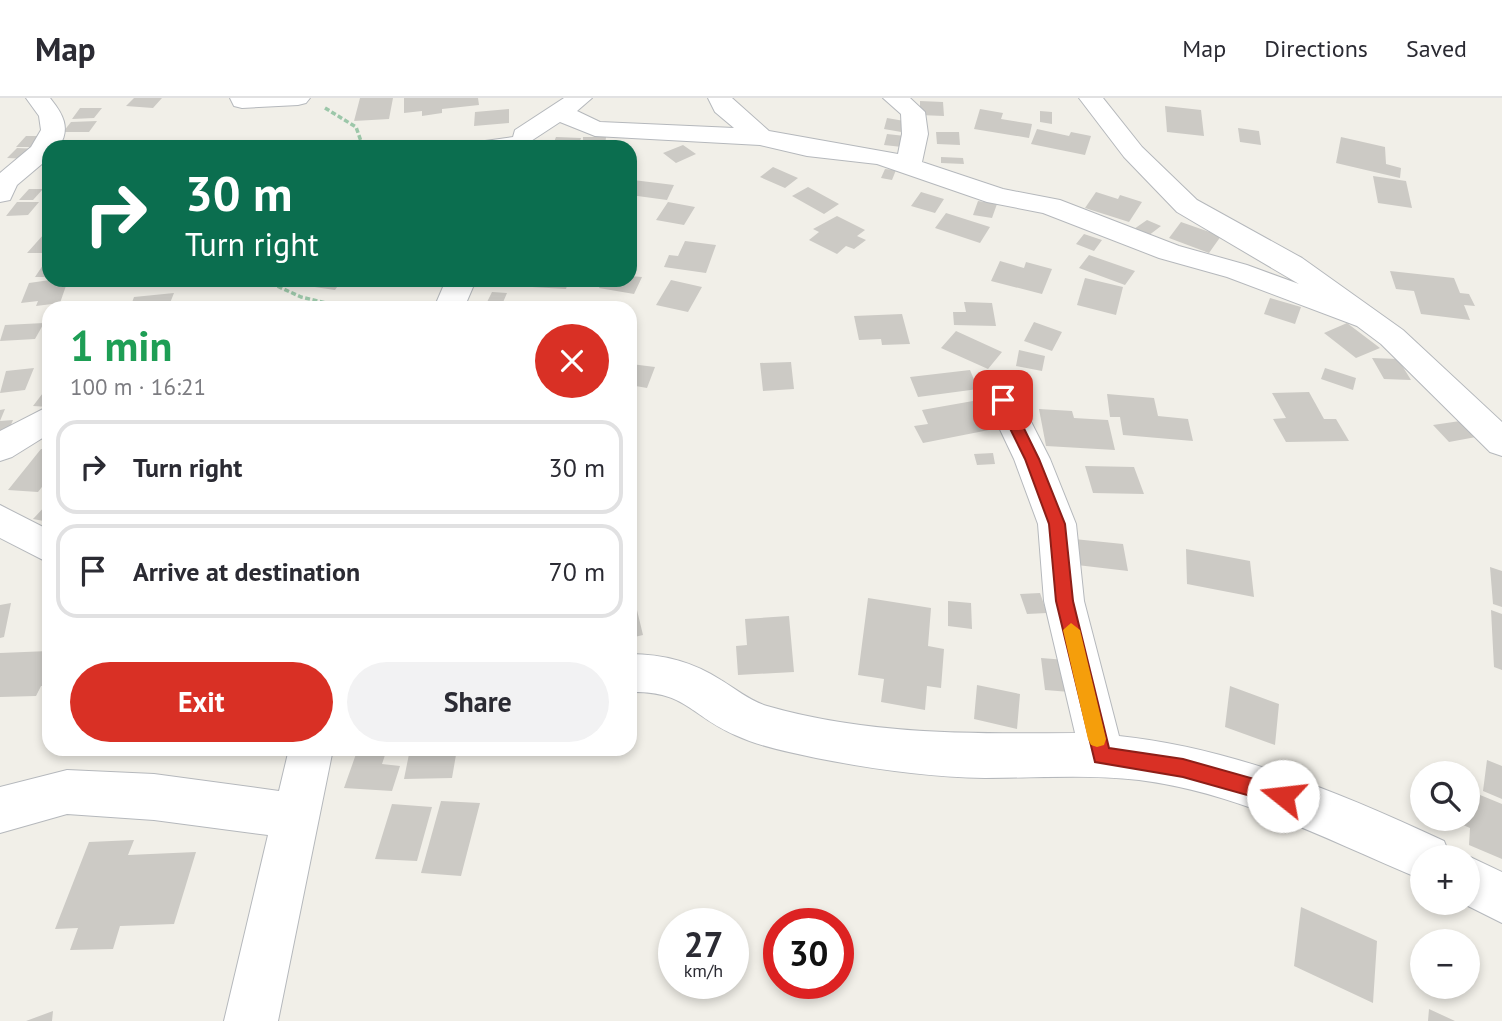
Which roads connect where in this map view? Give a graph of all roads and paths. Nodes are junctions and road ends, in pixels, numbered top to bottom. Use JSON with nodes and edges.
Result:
{"nodes":[{"id":1,"x":38,"y":98,"type":"edge"},
{"id":2,"x":242,"y":98,"type":"edge"},
{"id":3,"x":536,"y":98,"type":"edge"},
{"id":4,"x":720,"y":98,"type":"edge"},
{"id":5,"x":895,"y":98,"type":"edge"},
{"id":6,"x":1091,"y":98,"type":"edge"},
{"id":7,"x":309,"y":102,"type":"edge"},
{"id":8,"x":570,"y":105,"type":"edge"},
{"id":9,"x":760,"y":137,"type":"junction"},
{"id":10,"x":49,"y":140,"type":"edge"},
{"id":11,"x":361,"y":140,"type":"edge"},
{"id":12,"x":522,"y":140,"type":"edge"},
{"id":13,"x":524,"y":140,"type":"edge"},
{"id":14,"x":41,"y":165,"type":"edge"},
{"id":15,"x":909,"y":165,"type":"junction"},
{"id":16,"x":0,"y":194,"type":"edge"},
{"id":17,"x":279,"y":287,"type":"edge"},
{"id":18,"x":318,"y":301,"type":"edge"},
{"id":19,"x":1363,"y":318,"type":"junction"},
{"id":20,"x":1003,"y":400,"type":"dead end"},
{"id":21,"x":1486,"y":414,"type":"edge"},
{"id":22,"x":42,"y":422,"type":"edge"},
{"id":23,"x":1502,"y":443,"type":"edge"},
{"id":24,"x":0,"y":448,"type":"edge"},
{"id":25,"x":0,"y":520,"type":"edge"},
{"id":26,"x":42,"y":544,"type":"edge"},
{"id":27,"x":637,"y":673,"type":"edge"},
{"id":28,"x":1102,"y":755,"type":"junction"},
{"id":29,"x":309,"y":756,"type":"edge"},
{"id":30,"x":0,"y":810,"type":"edge"},
{"id":31,"x":296,"y":816,"type":"junction"},
{"id":32,"x":1410,"y":850,"type":"edge"},
{"id":33,"x":1480,"y":886,"type":"edge"},
{"id":34,"x":1502,"y":898,"type":"edge"},
{"id":35,"x":251,"y":1021,"type":"edge"}],
"edges":[{"from":1,"to":10,"type":"street"},
{"from":2,"to":7,"type":"street"},
{"from":3,"to":12,"type":"street"},
{"from":4,"to":9,"type":"street"},
{"from":5,"to":15,"type":"street"},
{"from":6,"to":19,"type":"street"},
{"from":7,"to":11,"type":"path"},
{"from":8,"to":9,"type":"street"},
{"from":8,"to":13,"type":"street"},
{"from":9,"to":15,"type":"street"},
{"from":14,"to":16,"type":"street"},
{"from":15,"to":19,"type":"street"},
{"from":17,"to":18,"type":"path"},
{"from":19,"to":21,"type":"street"},
{"from":20,"to":28,"type":"street"},
{"from":21,"to":23,"type":"street"},
{"from":22,"to":24,"type":"street"},
{"from":25,"to":26,"type":"street"},
{"from":27,"to":28,"type":"street"},
{"from":28,"to":32,"type":"street"},
{"from":29,"to":31,"type":"street"},
{"from":30,"to":31,"type":"street"},
{"from":31,"to":35,"type":"street"},
{"from":33,"to":34,"type":"street"}]}
